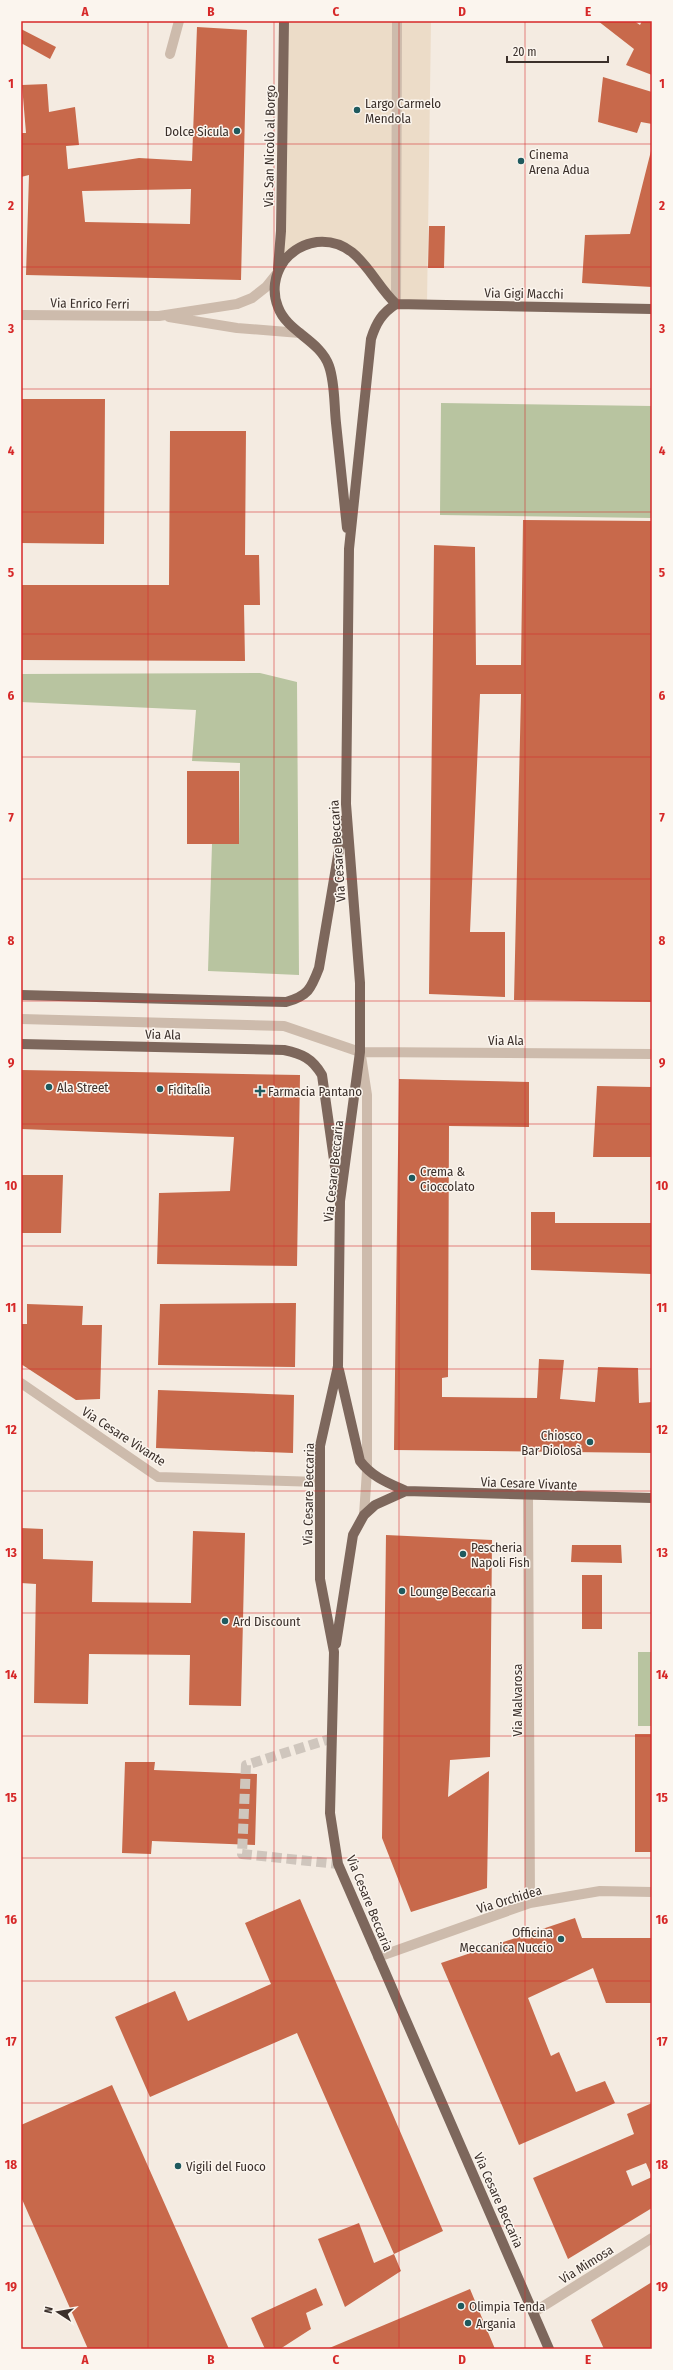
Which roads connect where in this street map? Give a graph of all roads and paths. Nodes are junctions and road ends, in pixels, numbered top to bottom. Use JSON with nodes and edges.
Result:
{"nodes":[{"id":1,"x":178,"y":21,"type":"edge"},
{"id":2,"x":284,"y":21,"type":"edge"},
{"id":3,"x":397,"y":21,"type":"edge"},
{"id":4,"x":170,"y":54,"type":"dead end"},
{"id":5,"x":278,"y":272,"type":"junction"},
{"id":6,"x":396,"y":304,"type":"junction"},
{"id":7,"x":652,"y":309,"type":"edge"},
{"id":8,"x":21,"y":315,"type":"edge"},
{"id":9,"x":159,"y":316,"type":"junction"},
{"id":10,"x":300,"y":333,"type":"junction"},
{"id":11,"x":349,"y":549,"type":"junction"},
{"id":12,"x":346,"y":804,"type":"junction"},
{"id":13,"x":21,"y":995,"type":"edge"},
{"id":14,"x":21,"y":1019,"type":"edge"},
{"id":15,"x":21,"y":1044,"type":"edge"},
{"id":16,"x":360,"y":1052,"type":"junction"},
{"id":17,"x":652,"y":1054,"type":"edge"},
{"id":18,"x":340,"y":1201,"type":"junction"},
{"id":19,"x":338,"y":1366,"type":"junction"},
{"id":20,"x":21,"y":1383,"type":"edge"},
{"id":21,"x":367,"y":1471,"type":"junction"},
{"id":22,"x":319,"y":1482,"type":"junction"},
{"id":23,"x":406,"y":1491,"type":"junction"},
{"id":24,"x":528,"y":1496,"type":"junction"},
{"id":25,"x":652,"y":1498,"type":"edge"},
{"id":26,"x":364,"y":1515,"type":"junction"},
{"id":27,"x":334,"y":1652,"type":"junction"},
{"id":28,"x":652,"y":1892,"type":"edge"},
{"id":29,"x":530,"y":1903,"type":"junction"},
{"id":30,"x":378,"y":1957,"type":"junction"},
{"id":31,"x":652,"y":2238,"type":"edge"},
{"id":32,"x":534,"y":2312,"type":"junction"},
{"id":33,"x":549,"y":2349,"type":"edge"}],
"edges":[{"from":1,"to":4,"type":"street"},
{"from":2,"to":5,"type":"main road","name":"Via San Nicolò al Borgo"},
{"from":3,"to":6,"type":"street"},
{"from":5,"to":6,"type":"main road"},
{"from":5,"to":9,"type":"street"},
{"from":5,"to":10,"type":"main road","name":"Via San Nicolò al Borgo"},
{"from":6,"to":7,"type":"main road","name":"Via Gigi Macchi"},
{"from":6,"to":11,"type":"main road"},
{"from":8,"to":9,"type":"street","name":"Via Enrico Ferri"},
{"from":9,"to":10,"type":"street"},
{"from":10,"to":11,"type":"main road","name":"Via San Nicolò al Borgo"},
{"from":11,"to":12,"type":"main road","name":"Via Cesare Beccaria"},
{"from":12,"to":13,"type":"main road"},
{"from":12,"to":16,"type":"main road","name":"Via Cesare Beccaria"},
{"from":14,"to":16,"type":"street","name":"Via Ala"},
{"from":15,"to":18,"type":"main road","name":"Via Ala"},
{"from":16,"to":17,"type":"street","name":"Via Ala"},
{"from":16,"to":18,"type":"main road","name":"Via Cesare Beccaria"},
{"from":16,"to":21,"type":"street"},
{"from":18,"to":19,"type":"main road","name":"Via Cesare Beccaria"},
{"from":19,"to":21,"type":"main road"},
{"from":19,"to":22,"type":"main road","name":"Via Cesare Beccaria"},
{"from":20,"to":22,"type":"street","name":"Via Cesare Vivante"},
{"from":21,"to":23,"type":"main road"},
{"from":21,"to":26,"type":"street"},
{"from":22,"to":27,"type":"main road","name":"Via Cesare Beccaria"},
{"from":23,"to":24,"type":"main road","name":"Via Cesare Vivante"},
{"from":23,"to":26,"type":"main road"},
{"from":24,"to":25,"type":"main road","name":"Via Cesare Vivante"},
{"from":24,"to":29,"type":"street","name":"Via Malvarosa"},
{"from":26,"to":27,"type":"main road"},
{"from":27,"to":30,"type":"main road","name":"Via Cesare Beccaria"},
{"from":28,"to":29,"type":"street","name":"Via Orchidea"},
{"from":29,"to":30,"type":"street","name":"Via Orchidea"},
{"from":30,"to":32,"type":"main road","name":"Via Cesare Beccaria"},
{"from":31,"to":32,"type":"street","name":"Via Mimosa"},
{"from":32,"to":33,"type":"main road","name":"Via Cesare Beccaria"}]}
